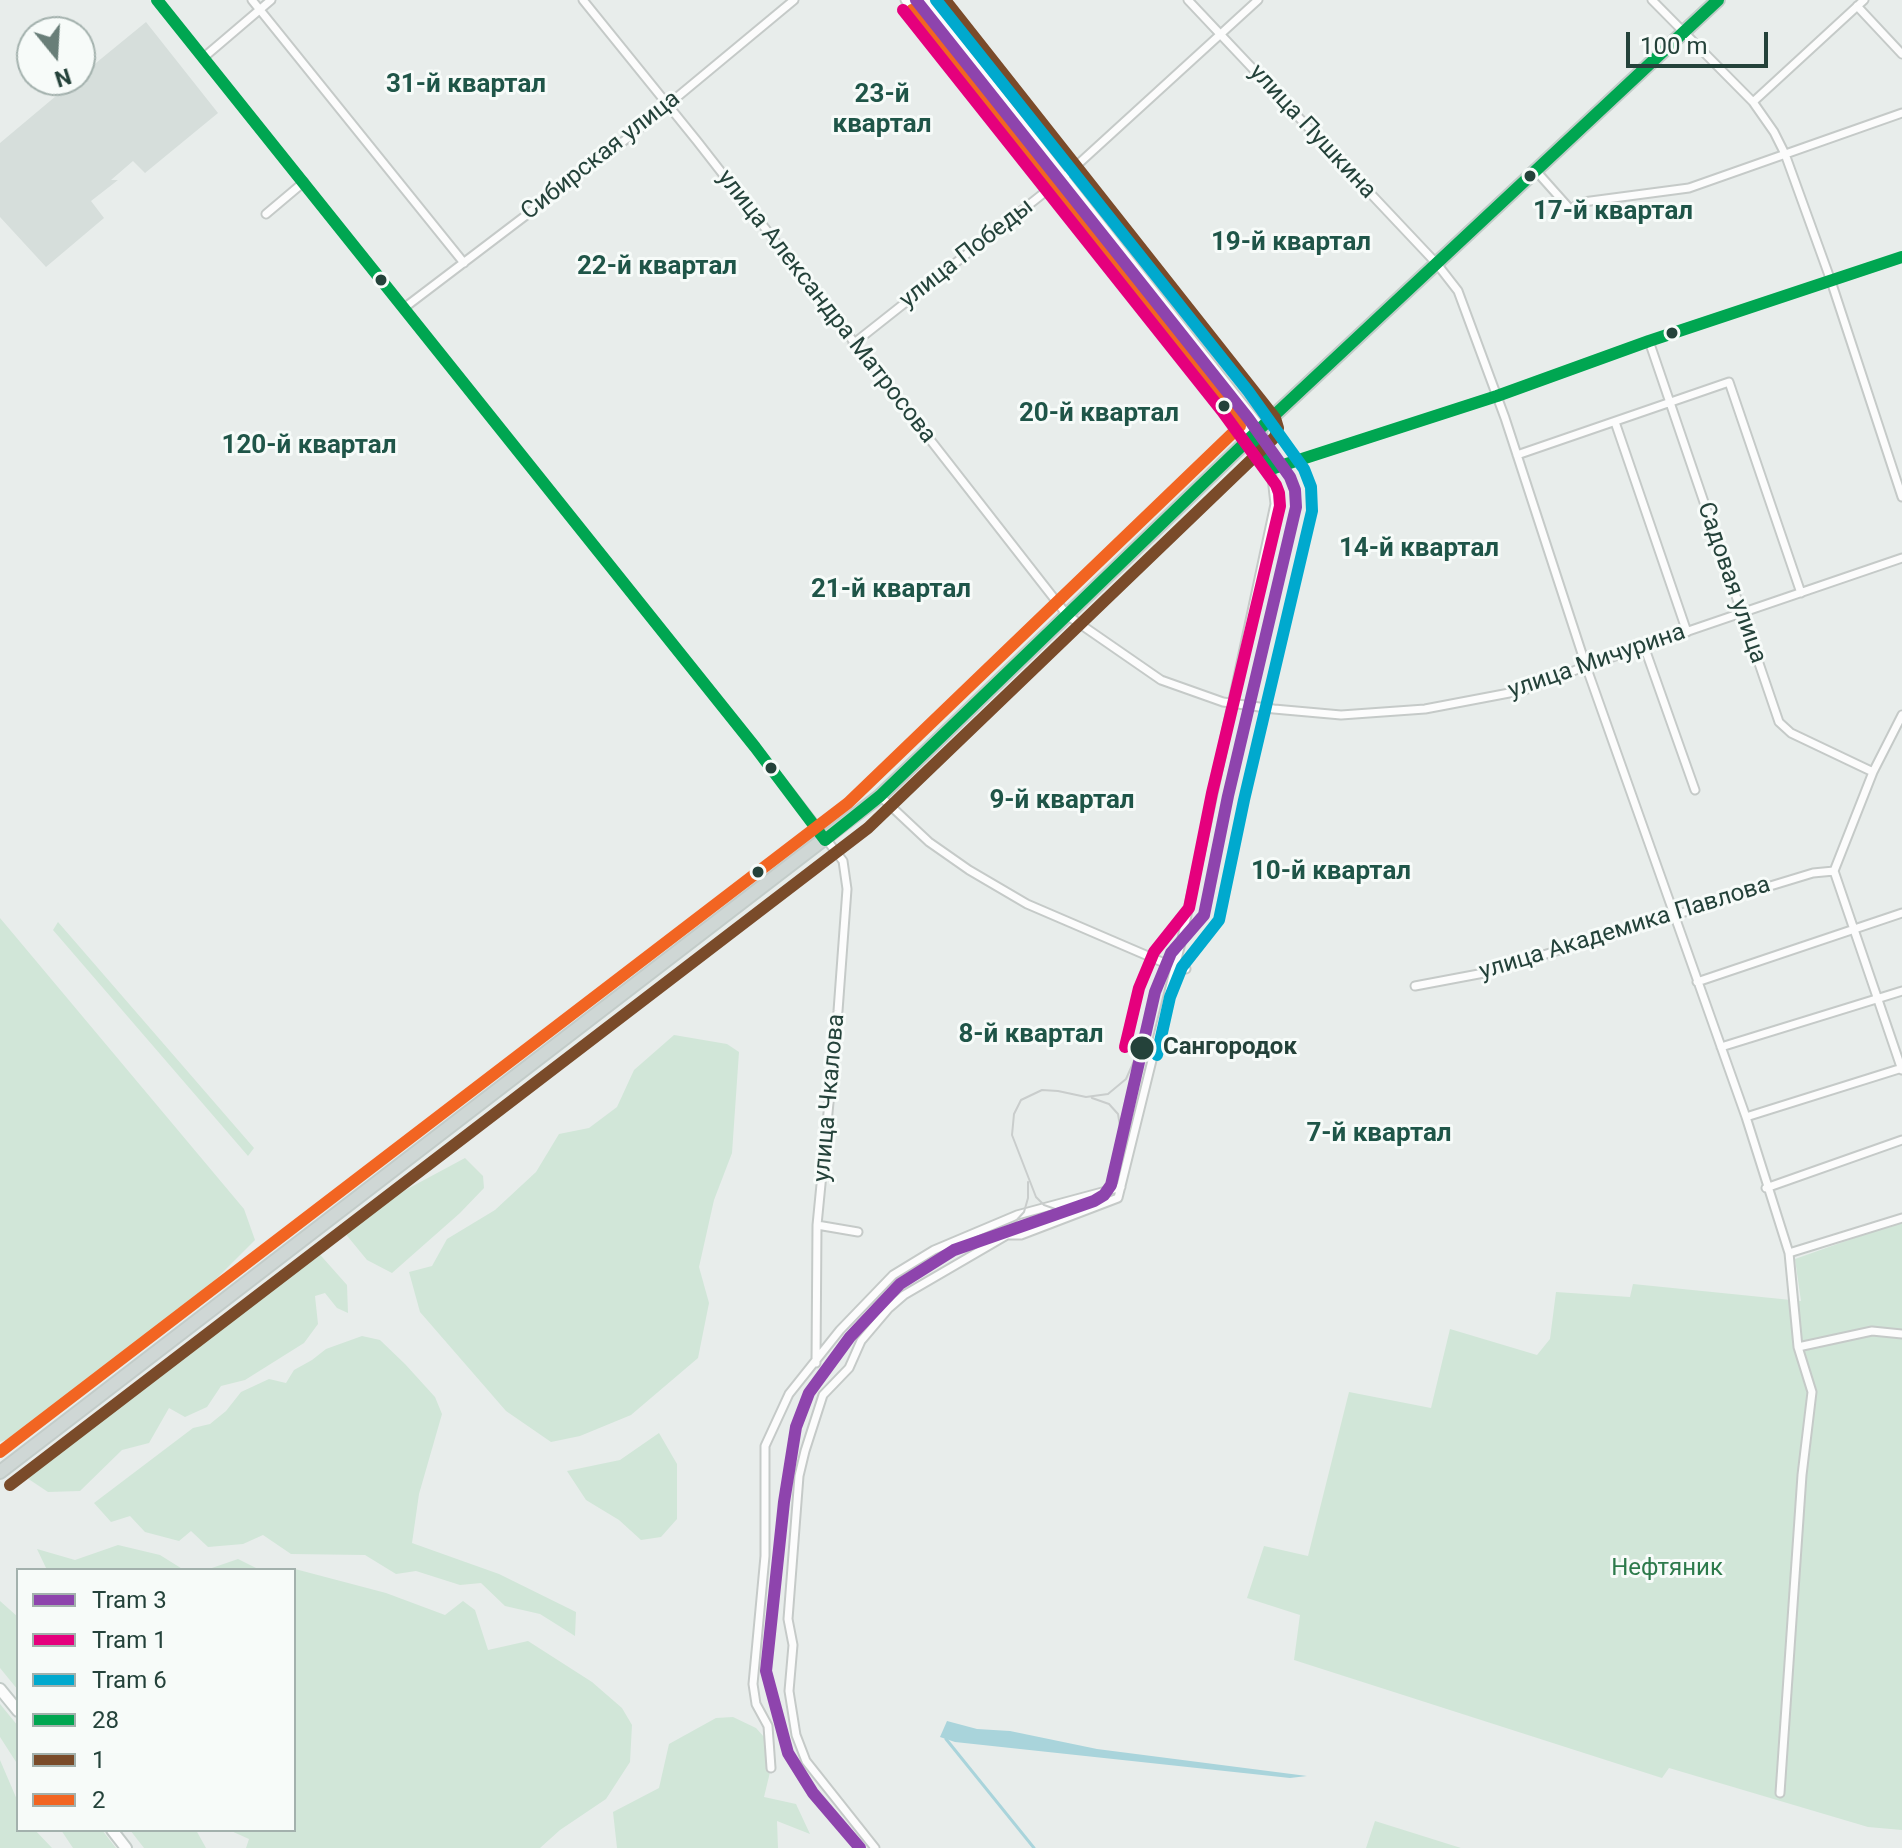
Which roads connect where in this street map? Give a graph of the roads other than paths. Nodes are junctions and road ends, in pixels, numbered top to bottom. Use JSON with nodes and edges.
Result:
{"nodes":[{"id":1,"x":157,"y":0,"type":"edge"},
{"id":2,"x":252,"y":0,"type":"edge"},
{"id":3,"x":271,"y":0,"type":"edge"},
{"id":4,"x":583,"y":0,"type":"edge"},
{"id":5,"x":794,"y":0,"type":"edge"},
{"id":6,"x":905,"y":0,"type":"edge"},
{"id":7,"x":925,"y":0,"type":"edge"},
{"id":8,"x":1188,"y":0,"type":"edge"},
{"id":9,"x":1258,"y":0,"type":"edge"},
{"id":10,"x":1652,"y":0,"type":"edge"},
{"id":11,"x":1718,"y":0,"type":"edge"},
{"id":12,"x":1861,"y":3,"type":"edge"},
{"id":13,"x":259,"y":9,"type":"junction"},
{"id":14,"x":1684,"y":33,"type":"junction"},
{"id":15,"x":1221,"y":35,"type":"junction"},
{"id":16,"x":1902,"y":54,"type":"edge"},
{"id":17,"x":203,"y":58,"type":"junction"},
{"id":18,"x":1753,"y":102,"type":"junction"},
{"id":19,"x":668,"y":105,"type":"junction"},
{"id":20,"x":1902,"y":113,"type":"edge"},
{"id":21,"x":1785,"y":154,"type":"junction"},
{"id":22,"x":1537,"y":172,"type":"junction"},
{"id":23,"x":1064,"y":177,"type":"junction"},
{"id":24,"x":304,"y":182,"type":"junction"},
{"id":25,"x":1054,"y":185,"type":"junction"},
{"id":26,"x":266,"y":214,"type":"dead end"},
{"id":27,"x":1902,"y":257,"type":"edge"},
{"id":28,"x":464,"y":263,"type":"junction"},
{"id":29,"x":1437,"y":264,"type":"junction"},
{"id":30,"x":1831,"y":281,"type":"junction"},
{"id":31,"x":404,"y":308,"type":"junction"},
{"id":32,"x":1649,"y":341,"type":"junction"},
{"id":33,"x":853,"y":344,"type":"junction"},
{"id":34,"x":1497,"y":396,"type":"junction"},
{"id":35,"x":1670,"y":404,"type":"junction"},
{"id":36,"x":1615,"y":422,"type":"junction"},
{"id":37,"x":1262,"y":428,"type":"junction"},
{"id":38,"x":1250,"y":438,"type":"junction"},
{"id":39,"x":1265,"y":453,"type":"junction"},
{"id":40,"x":1517,"y":455,"type":"junction"},
{"id":41,"x":1271,"y":469,"type":"junction"},
{"id":42,"x":1902,"y":497,"type":"edge"},
{"id":43,"x":1901,"y":560,"type":"edge"},
{"id":44,"x":1801,"y":593,"type":"junction"},
{"id":45,"x":1741,"y":613,"type":"junction"},
{"id":46,"x":1067,"y":615,"type":"junction"},
{"id":47,"x":1687,"y":632,"type":"junction"},
{"id":48,"x":1644,"y":646,"type":"junction"},
{"id":49,"x":1586,"y":666,"type":"junction"},
{"id":50,"x":1233,"y":704,"type":"junction"},
{"id":51,"x":1902,"y":715,"type":"edge"},
{"id":52,"x":1873,"y":772,"type":"junction"},
{"id":53,"x":1695,"y":790,"type":"dead end"},
{"id":54,"x":880,"y":796,"type":"junction"},
{"id":55,"x":825,"y":840,"type":"junction"},
{"id":56,"x":1834,"y":871,"type":"junction"},
{"id":57,"x":1902,"y":913,"type":"edge"},
{"id":58,"x":1673,"y":915,"type":"junction"},
{"id":59,"x":1854,"y":929,"type":"junction"},
{"id":60,"x":1175,"y":966,"type":"junction"},
{"id":61,"x":1186,"y":969,"type":"dead end"},
{"id":62,"x":1697,"y":982,"type":"junction"},
{"id":63,"x":1415,"y":986,"type":"dead end"},
{"id":64,"x":1902,"y":991,"type":"edge"},
{"id":65,"x":1878,"y":1000,"type":"junction"},
{"id":66,"x":1721,"y":1047,"type":"junction"},
{"id":67,"x":1902,"y":1069,"type":"edge"},
{"id":68,"x":1746,"y":1117,"type":"junction"},
{"id":69,"x":1902,"y":1140,"type":"edge"},
{"id":70,"x":1121,"y":1187,"type":"junction"},
{"id":71,"x":1766,"y":1188,"type":"junction"},
{"id":72,"x":1902,"y":1218,"type":"edge"},
{"id":73,"x":817,"y":1225,"type":"junction"},
{"id":74,"x":858,"y":1232,"type":"dead end"},
{"id":75,"x":1789,"y":1253,"type":"junction"},
{"id":76,"x":1902,"y":1334,"type":"edge"},
{"id":77,"x":1798,"y":1347,"type":"junction"},
{"id":78,"x":816,"y":1363,"type":"junction"},
{"id":79,"x":0,"y":1472,"type":"edge"},
{"id":80,"x":0,"y":1689,"type":"edge"},
{"id":81,"x":16,"y":1709,"type":"edge"},
{"id":82,"x":771,"y":1768,"type":"dead end"},
{"id":83,"x":1780,"y":1793,"type":"dead end"},
{"id":84,"x":114,"y":1832,"type":"edge"},
{"id":85,"x":126,"y":1848,"type":"edge"},
{"id":86,"x":875,"y":1848,"type":"edge"}],
"edges":[{"from":1,"to":17,"type":"street","name":"улица Чкалова"},
{"from":2,"to":13,"type":"street"},
{"from":3,"to":13,"type":"street"},
{"from":4,"to":19,"type":"street","name":"улица Александра Матросова"},
{"from":5,"to":19,"type":"street","name":"Сибирская улица"},
{"from":6,"to":25,"type":"street"},
{"from":7,"to":23,"type":"street"},
{"from":8,"to":15,"type":"street","name":"улица Пушкина"},
{"from":9,"to":15,"type":"street","name":"улица Победы"},
{"from":10,"to":14,"type":"street"},
{"from":11,"to":14,"type":"main road"},
{"from":12,"to":16,"type":"street"},
{"from":12,"to":18,"type":"street"},
{"from":13,"to":17,"type":"street"},
{"from":13,"to":28,"type":"street"},
{"from":14,"to":18,"type":"street"},
{"from":14,"to":22,"type":"main road"},
{"from":15,"to":23,"type":"street","name":"улица Победы"},
{"from":15,"to":29,"type":"street","name":"улица Пушкина"},
{"from":17,"to":24,"type":"street","name":"улица Чкалова"},
{"from":18,"to":21,"type":"street"},
{"from":19,"to":28,"type":"street","name":"Сибирская улица"},
{"from":19,"to":33,"type":"street","name":"улица Александра Матросова"},
{"from":20,"to":21,"type":"street"},
{"from":21,"to":22,"type":"street"},
{"from":21,"to":30,"type":"street"},
{"from":22,"to":29,"type":"main road"},
{"from":23,"to":25,"type":"street","name":"улица Победы"},
{"from":23,"to":37,"type":"street"},
{"from":24,"to":26,"type":"street"},
{"from":24,"to":31,"type":"street","name":"улица Чкалова"},
{"from":25,"to":33,"type":"street","name":"улица Победы"},
{"from":25,"to":38,"type":"street"},
{"from":27,"to":30,"type":"street"},
{"from":28,"to":31,"type":"street","name":"Сибирская улица"},
{"from":29,"to":34,"type":"street","name":"улица Пушкина"},
{"from":29,"to":37,"type":"main road"},
{"from":30,"to":32,"type":"street"},
{"from":30,"to":42,"type":"street"},
{"from":31,"to":55,"type":"street","name":"улица Чкалова"},
{"from":32,"to":34,"type":"street"},
{"from":32,"to":35,"type":"street","name":"Садовая улица"},
{"from":33,"to":46,"type":"street","name":"улица Александра Матросова"},
{"from":34,"to":40,"type":"street","name":"улица Пушкина"},
{"from":34,"to":41,"type":"street"},
{"from":35,"to":36,"type":"street"},
{"from":35,"to":44,"type":"street"},
{"from":35,"to":45,"type":"street","name":"Садовая улица"},
{"from":36,"to":40,"type":"street"},
{"from":36,"to":47,"type":"street"},
{"from":37,"to":38,"type":"main road"},
{"from":37,"to":39,"type":"street"},
{"from":38,"to":39,"type":"street"},
{"from":38,"to":46,"type":"main road"},
{"from":39,"to":41,"type":"street"},
{"from":40,"to":49,"type":"street","name":"улица Пушкина"},
{"from":41,"to":50,"type":"street"},
{"from":43,"to":44,"type":"street","name":"улица Мичурина"},
{"from":44,"to":45,"type":"street","name":"улица Мичурина"},
{"from":45,"to":47,"type":"street","name":"улица Мичурина"},
{"from":45,"to":52,"type":"street","name":"Садовая улица"},
{"from":46,"to":50,"type":"street","name":"улица Мичурина"},
{"from":46,"to":54,"type":"main road"},
{"from":47,"to":48,"type":"street","name":"улица Мичурина"},
{"from":48,"to":49,"type":"street","name":"улица Мичурина"},
{"from":48,"to":53,"type":"street"},
{"from":49,"to":50,"type":"street","name":"улица Мичурина"},
{"from":49,"to":58,"type":"street","name":"улица Пушкина"},
{"from":50,"to":60,"type":"street"},
{"from":51,"to":52,"type":"street"},
{"from":52,"to":56,"type":"street"},
{"from":54,"to":55,"type":"main road"},
{"from":54,"to":60,"type":"street"},
{"from":55,"to":73,"type":"street","name":"улица Чкалова"},
{"from":55,"to":79,"type":"main road"},
{"from":56,"to":58,"type":"street","name":"улица Академика Павлова"},
{"from":56,"to":59,"type":"street"},
{"from":57,"to":59,"type":"street"},
{"from":58,"to":62,"type":"street","name":"улица Пушкина"},
{"from":58,"to":63,"type":"street","name":"улица Академика Павлова"},
{"from":59,"to":62,"type":"street"},
{"from":59,"to":65,"type":"street"},
{"from":60,"to":61,"type":"street"},
{"from":60,"to":70,"type":"street"},
{"from":62,"to":66,"type":"street","name":"улица Пушкина"},
{"from":64,"to":65,"type":"street"},
{"from":65,"to":66,"type":"street"},
{"from":65,"to":67,"type":"street"},
{"from":66,"to":68,"type":"street","name":"улица Пушкина"},
{"from":67,"to":68,"type":"street"},
{"from":68,"to":71,"type":"street","name":"улица Пушкина"},
{"from":69,"to":71,"type":"street"},
{"from":70,"to":78,"type":"street"},
{"from":70,"to":86,"type":"street"},
{"from":71,"to":75,"type":"street","name":"улица Пушкина"},
{"from":72,"to":75,"type":"street"},
{"from":73,"to":74,"type":"street"},
{"from":73,"to":78,"type":"street","name":"улица Чкалова"},
{"from":75,"to":77,"type":"street","name":"улица Пушкина"},
{"from":76,"to":77,"type":"street"},
{"from":77,"to":83,"type":"street","name":"улица Пушкина"},
{"from":78,"to":82,"type":"street"},
{"from":80,"to":81,"type":"street"},
{"from":84,"to":85,"type":"street"}]}
